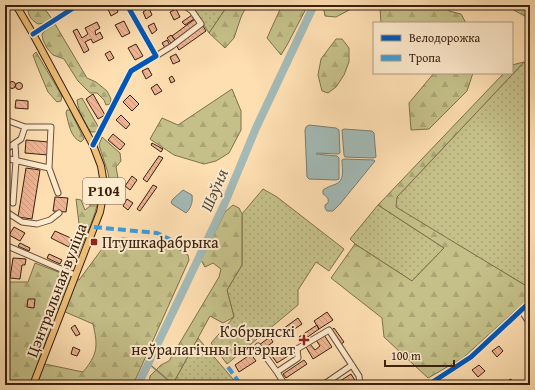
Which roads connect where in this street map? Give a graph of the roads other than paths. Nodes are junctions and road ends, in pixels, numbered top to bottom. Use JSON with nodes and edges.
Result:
{"nodes":[{"id":1,"x":78,"y":5,"type":"edge"},
{"id":2,"x":127,"y":5,"type":"edge"},
{"id":3,"x":18,"y":6,"type":"edge"},
{"id":4,"x":188,"y":8,"type":"dead end"},
{"id":5,"x":33,"y":34,"type":"junction"},
{"id":6,"x":156,"y":56,"type":"junction"},
{"id":7,"x":6,"y":120,"type":"dead end"},
{"id":8,"x":24,"y":127,"type":"junction"},
{"id":9,"x":15,"y":143,"type":"junction"},
{"id":10,"x":93,"y":145,"type":"junction"},
{"id":11,"x":5,"y":150,"type":"edge"},
{"id":12,"x":5,"y":158,"type":"edge"},
{"id":13,"x":16,"y":161,"type":"junction"},
{"id":14,"x":49,"y":168,"type":"junction"},
{"id":15,"x":58,"y":193,"type":"dead end"},
{"id":16,"x":13,"y":203,"type":"dead end"},
{"id":17,"x":5,"y":210,"type":"edge"},
{"id":18,"x":59,"y":213,"type":"dead end"},
{"id":19,"x":5,"y":245,"type":"edge"},
{"id":20,"x":76,"y":276,"type":"junction"},
{"id":21,"x":530,"y":302,"type":"edge"},
{"id":22,"x":521,"y":310,"type":"junction"},
{"id":23,"x":530,"y":324,"type":"edge"},
{"id":24,"x":258,"y":346,"type":"dead end"},
{"id":25,"x":352,"y":365,"type":"junction"},
{"id":26,"x":277,"y":372,"type":"junction"},
{"id":27,"x":432,"y":384,"type":"edge"},
{"id":28,"x":33,"y":385,"type":"edge"},
{"id":29,"x":285,"y":385,"type":"edge"},
{"id":30,"x":323,"y":385,"type":"edge"},
{"id":31,"x":360,"y":385,"type":"edge"}],
"edges":[{"from":1,"to":5,"type":"street"},
{"from":2,"to":6,"type":"street"},
{"from":3,"to":5,"type":"main road","name":"Цэнтральная вуліца","number":"Р104"},
{"from":4,"to":6,"type":"street"},
{"from":5,"to":10,"type":"main road","name":"Цэнтральная вуліца","number":"Р104"},
{"from":6,"to":10,"type":"street"},
{"from":7,"to":8,"type":"street"},
{"from":8,"to":9,"type":"street"},
{"from":8,"to":14,"type":"street"},
{"from":9,"to":11,"type":"street"},
{"from":9,"to":13,"type":"street"},
{"from":10,"to":20,"type":"main road","name":"Цэнтральная вуліца","number":"Р104"},
{"from":12,"to":13,"type":"street"},
{"from":13,"to":14,"type":"street"},
{"from":13,"to":16,"type":"street"},
{"from":14,"to":15,"type":"street"},
{"from":17,"to":18,"type":"street"},
{"from":19,"to":20,"type":"street"},
{"from":20,"to":28,"type":"main road","name":"Цэнтральная вуліца","number":"Р104"},
{"from":21,"to":22,"type":"street"},
{"from":22,"to":23,"type":"street"},
{"from":22,"to":27,"type":"street"},
{"from":24,"to":26,"type":"street"},
{"from":25,"to":26,"type":"street"},
{"from":25,"to":30,"type":"street"},
{"from":25,"to":31,"type":"street"},
{"from":26,"to":29,"type":"street"}]}
